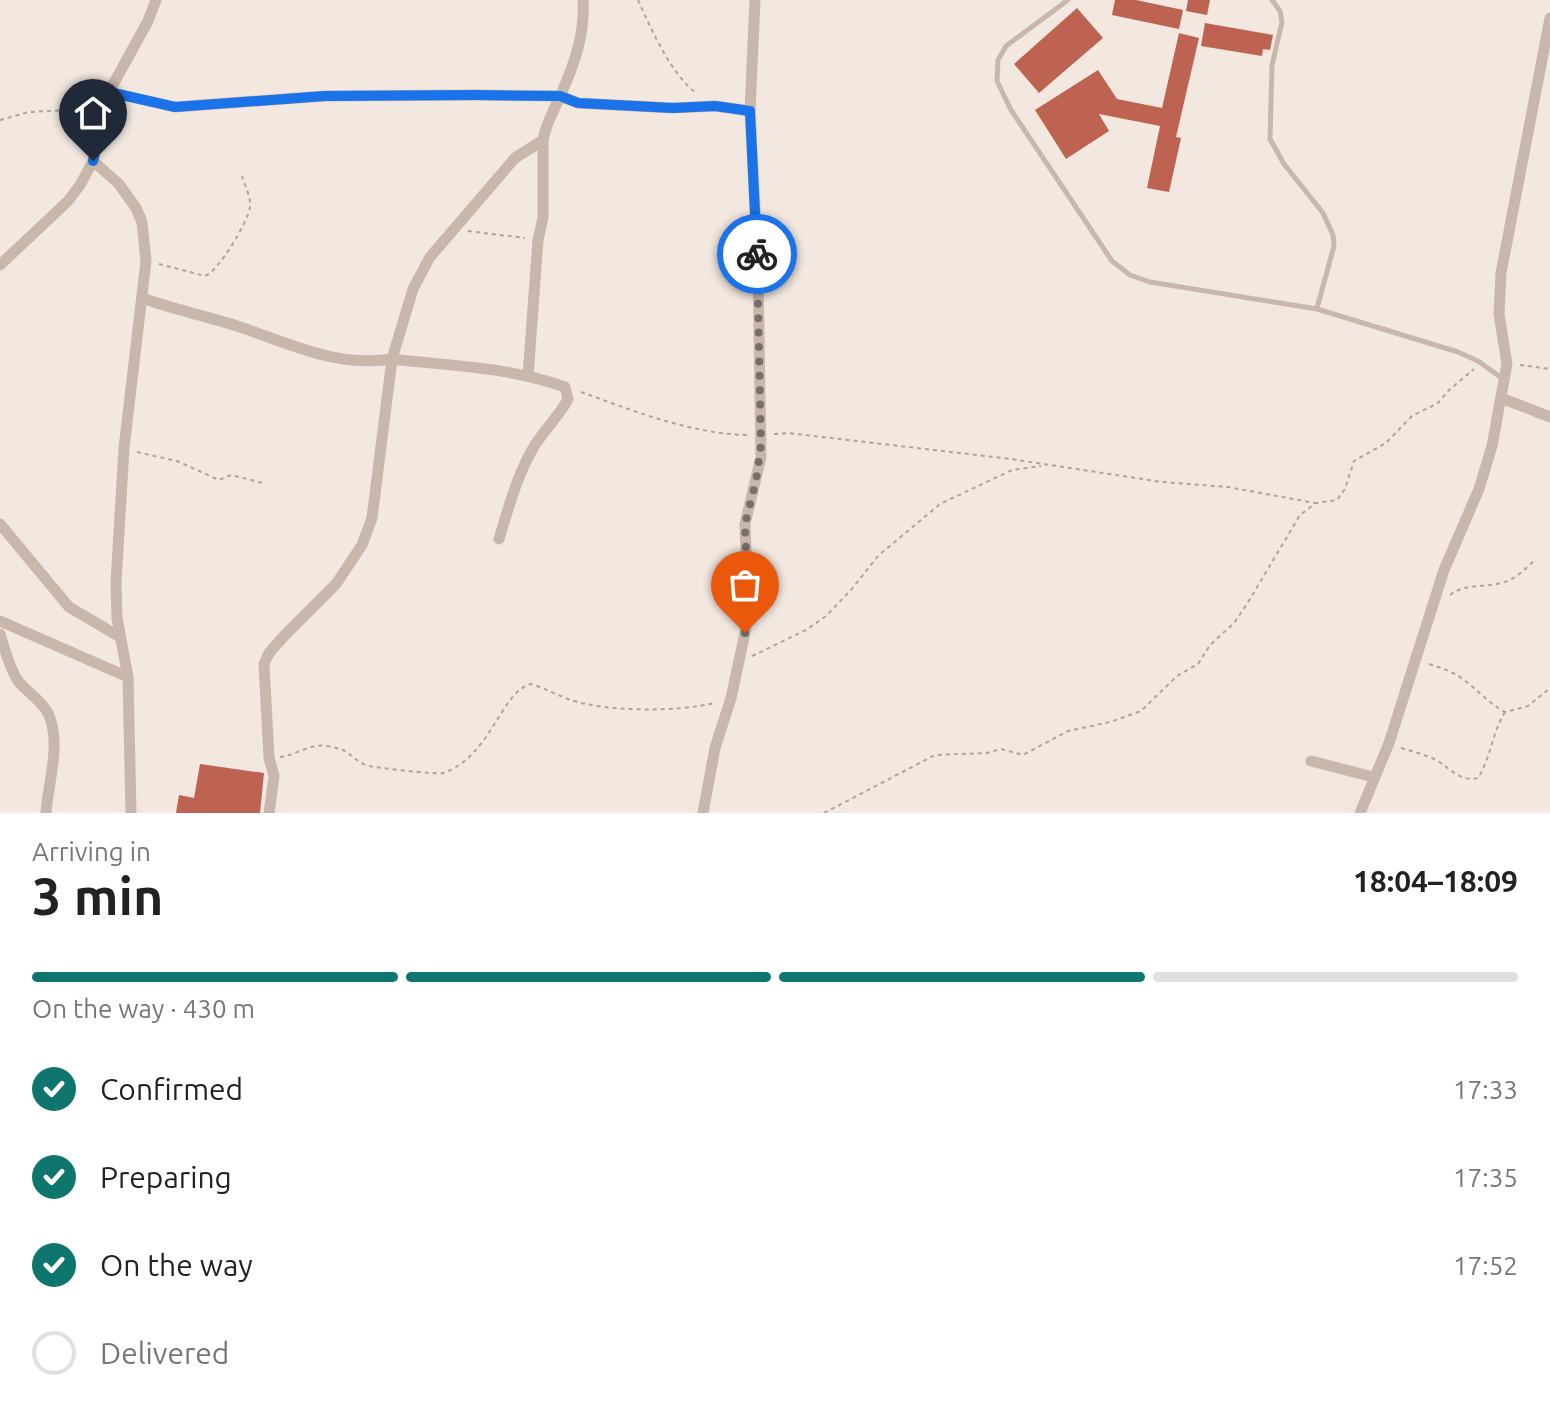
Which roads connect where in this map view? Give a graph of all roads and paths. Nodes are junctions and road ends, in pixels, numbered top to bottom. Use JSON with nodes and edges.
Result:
{"nodes":[{"id":1,"x":156,"y":0,"type":"edge"},
{"id":2,"x":583,"y":0,"type":"edge"},
{"id":3,"x":638,"y":0,"type":"edge"},
{"id":4,"x":755,"y":0,"type":"edge"},
{"id":5,"x":1068,"y":0,"type":"edge"},
{"id":6,"x":1272,"y":0,"type":"edge"},
{"id":7,"x":1549,"y":26,"type":"edge"},
{"id":8,"x":109,"y":92,"type":"junction"},
{"id":9,"x":560,"y":96,"type":"junction"},
{"id":10,"x":715,"y":106,"type":"junction"},
{"id":11,"x":107,"y":108,"type":"junction"},
{"id":12,"x":750,"y":111,"type":"junction"},
{"id":13,"x":0,"y":120,"type":"edge"},
{"id":14,"x":543,"y":140,"type":"junction"},
{"id":15,"x":93,"y":161,"type":"junction"},
{"id":16,"x":242,"y":176,"type":"dead end"},
{"id":17,"x":455,"y":229,"type":"junction"},
{"id":18,"x":538,"y":240,"type":"junction"},
{"id":19,"x":146,"y":261,"type":"junction"},
{"id":20,"x":0,"y":265,"type":"edge"},
{"id":21,"x":142,"y":298,"type":"junction"},
{"id":22,"x":1317,"y":309,"type":"junction"},
{"id":23,"x":392,"y":359,"type":"junction"},
{"id":24,"x":1482,"y":364,"type":"junction"},
{"id":25,"x":1507,"y":364,"type":"junction"},
{"id":26,"x":1550,"y":369,"type":"edge"},
{"id":27,"x":528,"y":376,"type":"junction"},
{"id":28,"x":1506,"y":381,"type":"junction"},
{"id":29,"x":565,"y":387,"type":"junction"},
{"id":30,"x":1501,"y":398,"type":"junction"},
{"id":31,"x":1550,"y":417,"type":"edge"},
{"id":32,"x":761,"y":435,"type":"junction"},
{"id":33,"x":124,"y":448,"type":"junction"},
{"id":34,"x":1046,"y":465,"type":"junction"},
{"id":35,"x":263,"y":483,"type":"dead end"},
{"id":36,"x":1316,"y":503,"type":"junction"},
{"id":37,"x":0,"y":524,"type":"edge"},
{"id":38,"x":499,"y":539,"type":"dead end"},
{"id":39,"x":1534,"y":561,"type":"dead end"},
{"id":40,"x":1430,"y":611,"type":"junction"},
{"id":41,"x":0,"y":621,"type":"edge"},
{"id":42,"x":0,"y":634,"type":"edge"},
{"id":43,"x":120,"y":637,"type":"junction"},
{"id":44,"x":1415,"y":659,"type":"junction"},
{"id":45,"x":740,"y":662,"type":"junction"},
{"id":46,"x":128,"y":677,"type":"junction"},
{"id":47,"x":1550,"y":688,"type":"edge"},
{"id":48,"x":731,"y":698,"type":"junction"},
{"id":49,"x":1505,"y":712,"type":"junction"},
{"id":50,"x":1389,"y":743,"type":"junction"},
{"id":51,"x":269,"y":758,"type":"junction"},
{"id":52,"x":1311,"y":761,"type":"dead end"},
{"id":53,"x":1373,"y":777,"type":"junction"},
{"id":54,"x":46,"y":813,"type":"edge"},
{"id":55,"x":131,"y":813,"type":"edge"},
{"id":56,"x":269,"y":813,"type":"edge"},
{"id":57,"x":703,"y":813,"type":"edge"},
{"id":58,"x":824,"y":813,"type":"edge"},
{"id":59,"x":1360,"y":813,"type":"edge"}],
"edges":[{"from":1,"to":8,"type":"street"},
{"from":2,"to":9,"type":"street"},
{"from":3,"to":10,"type":"path"},
{"from":4,"to":12,"type":"street"},
{"from":5,"to":22,"type":"lane"},
{"from":6,"to":22,"type":"lane"},
{"from":7,"to":25,"type":"street"},
{"from":8,"to":9,"type":"street"},
{"from":8,"to":11,"type":"street"},
{"from":9,"to":10,"type":"street"},
{"from":9,"to":14,"type":"street"},
{"from":10,"to":12,"type":"street"},
{"from":11,"to":13,"type":"path"},
{"from":11,"to":15,"type":"street"},
{"from":12,"to":32,"type":"street"},
{"from":14,"to":17,"type":"street"},
{"from":14,"to":18,"type":"street"},
{"from":15,"to":19,"type":"street"},
{"from":15,"to":20,"type":"street"},
{"from":16,"to":19,"type":"path"},
{"from":17,"to":18,"type":"path"},
{"from":17,"to":23,"type":"street"},
{"from":18,"to":27,"type":"street"},
{"from":19,"to":21,"type":"street"},
{"from":21,"to":23,"type":"street"},
{"from":21,"to":33,"type":"street"},
{"from":22,"to":24,"type":"lane"},
{"from":23,"to":27,"type":"street"},
{"from":23,"to":51,"type":"street"},
{"from":24,"to":28,"type":"lane"},
{"from":24,"to":36,"type":"path"},
{"from":25,"to":26,"type":"path"},
{"from":25,"to":28,"type":"street"},
{"from":27,"to":29,"type":"street"},
{"from":28,"to":30,"type":"street"},
{"from":29,"to":32,"type":"path"},
{"from":29,"to":38,"type":"street"},
{"from":30,"to":31,"type":"street"},
{"from":30,"to":40,"type":"street"},
{"from":32,"to":34,"type":"path"},
{"from":32,"to":45,"type":"street"},
{"from":33,"to":35,"type":"path"},
{"from":33,"to":43,"type":"street"},
{"from":34,"to":36,"type":"path"},
{"from":34,"to":45,"type":"path"},
{"from":36,"to":58,"type":"path"},
{"from":37,"to":43,"type":"street"},
{"from":39,"to":40,"type":"path"},
{"from":40,"to":44,"type":"street"},
{"from":41,"to":46,"type":"street"},
{"from":42,"to":54,"type":"street"},
{"from":43,"to":46,"type":"street"},
{"from":44,"to":49,"type":"path"},
{"from":44,"to":50,"type":"street"},
{"from":45,"to":48,"type":"street"},
{"from":46,"to":55,"type":"street"},
{"from":47,"to":49,"type":"path"},
{"from":48,"to":51,"type":"path"},
{"from":48,"to":57,"type":"street"},
{"from":49,"to":50,"type":"path"},
{"from":50,"to":53,"type":"street"},
{"from":51,"to":56,"type":"street"},
{"from":52,"to":53,"type":"street"},
{"from":53,"to":59,"type":"street"}]}
